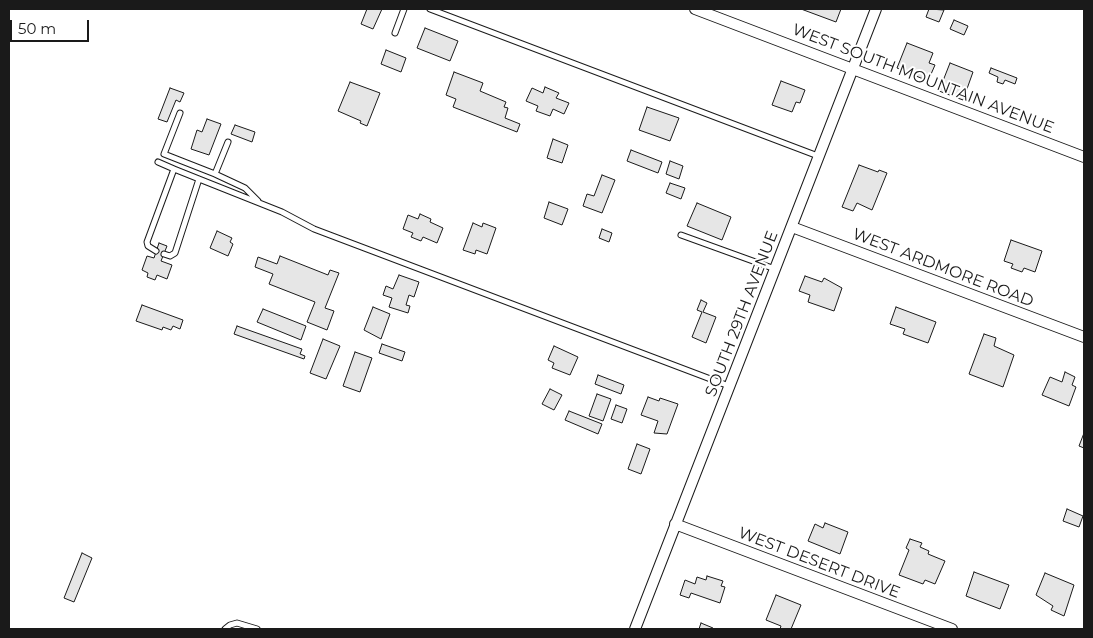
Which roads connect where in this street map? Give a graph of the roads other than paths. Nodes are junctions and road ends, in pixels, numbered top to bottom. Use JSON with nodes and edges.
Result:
{"nodes":[{"id":1,"x":404,"y":9,"type":"edge"},
{"id":2,"x":430,"y":9,"type":"edge"},
{"id":3,"x":695,"y":9,"type":"edge"},
{"id":4,"x":876,"y":9,"type":"edge"},
{"id":5,"x":395,"y":34,"type":"dead end"},
{"id":6,"x":853,"y":68,"type":"junction"},
{"id":7,"x":180,"y":113,"type":"dead end"},
{"id":8,"x":228,"y":142,"type":"dead end"},
{"id":9,"x":819,"y":157,"type":"junction"},
{"id":10,"x":1084,"y":157,"type":"edge"},
{"id":11,"x":158,"y":162,"type":"dead end"},
{"id":12,"x":174,"y":169,"type":"junction"},
{"id":13,"x":215,"y":174,"type":"junction"},
{"id":14,"x":199,"y":179,"type":"junction"},
{"id":15,"x":260,"y":203,"type":"junction"},
{"id":16,"x":792,"y":227,"type":"junction"},
{"id":17,"x":680,"y":235,"type":"dead end"},
{"id":18,"x":156,"y":251,"type":"dead end"},
{"id":19,"x":164,"y":254,"type":"dead end"},
{"id":20,"x":775,"y":269,"type":"junction"},
{"id":21,"x":1084,"y":337,"type":"edge"},
{"id":22,"x":729,"y":386,"type":"junction"},
{"id":23,"x":675,"y":524,"type":"junction"},
{"id":24,"x":225,"y":629,"type":"edge"},
{"id":25,"x":257,"y":629,"type":"edge"},
{"id":26,"x":635,"y":629,"type":"edge"},
{"id":27,"x":952,"y":629,"type":"edge"}],
"edges":[{"from":1,"to":5,"type":"lane"},
{"from":2,"to":9,"type":"lane"},
{"from":3,"to":6,"type":"street","name":"WEST SOUTH MOUNTAIN AVENUE"},
{"from":4,"to":6,"type":"street","name":"SOUTH 29TH AVENUE"},
{"from":6,"to":9,"type":"street","name":"SOUTH 29TH AVENUE"},
{"from":6,"to":10,"type":"street","name":"WEST SOUTH MOUNTAIN AVENUE"},
{"from":7,"to":13,"type":"lane"},
{"from":8,"to":13,"type":"lane"},
{"from":9,"to":16,"type":"street","name":"SOUTH 29TH AVENUE"},
{"from":11,"to":12,"type":"lane"},
{"from":12,"to":14,"type":"lane"},
{"from":12,"to":18,"type":"lane"},
{"from":13,"to":15,"type":"lane"},
{"from":14,"to":15,"type":"lane"},
{"from":14,"to":19,"type":"lane"},
{"from":15,"to":22,"type":"lane"},
{"from":16,"to":20,"type":"street","name":"SOUTH 29TH AVENUE"},
{"from":16,"to":21,"type":"street","name":"WEST ARDMORE ROAD"},
{"from":17,"to":20,"type":"lane"},
{"from":20,"to":22,"type":"street","name":"SOUTH 29TH AVENUE"},
{"from":22,"to":23,"type":"street","name":"SOUTH 29TH AVENUE"},
{"from":23,"to":26,"type":"street","name":"SOUTH 29TH AVENUE"},
{"from":23,"to":27,"type":"street","name":"WEST DESERT DRIVE"},
{"from":24,"to":25,"type":"lane"}]}
